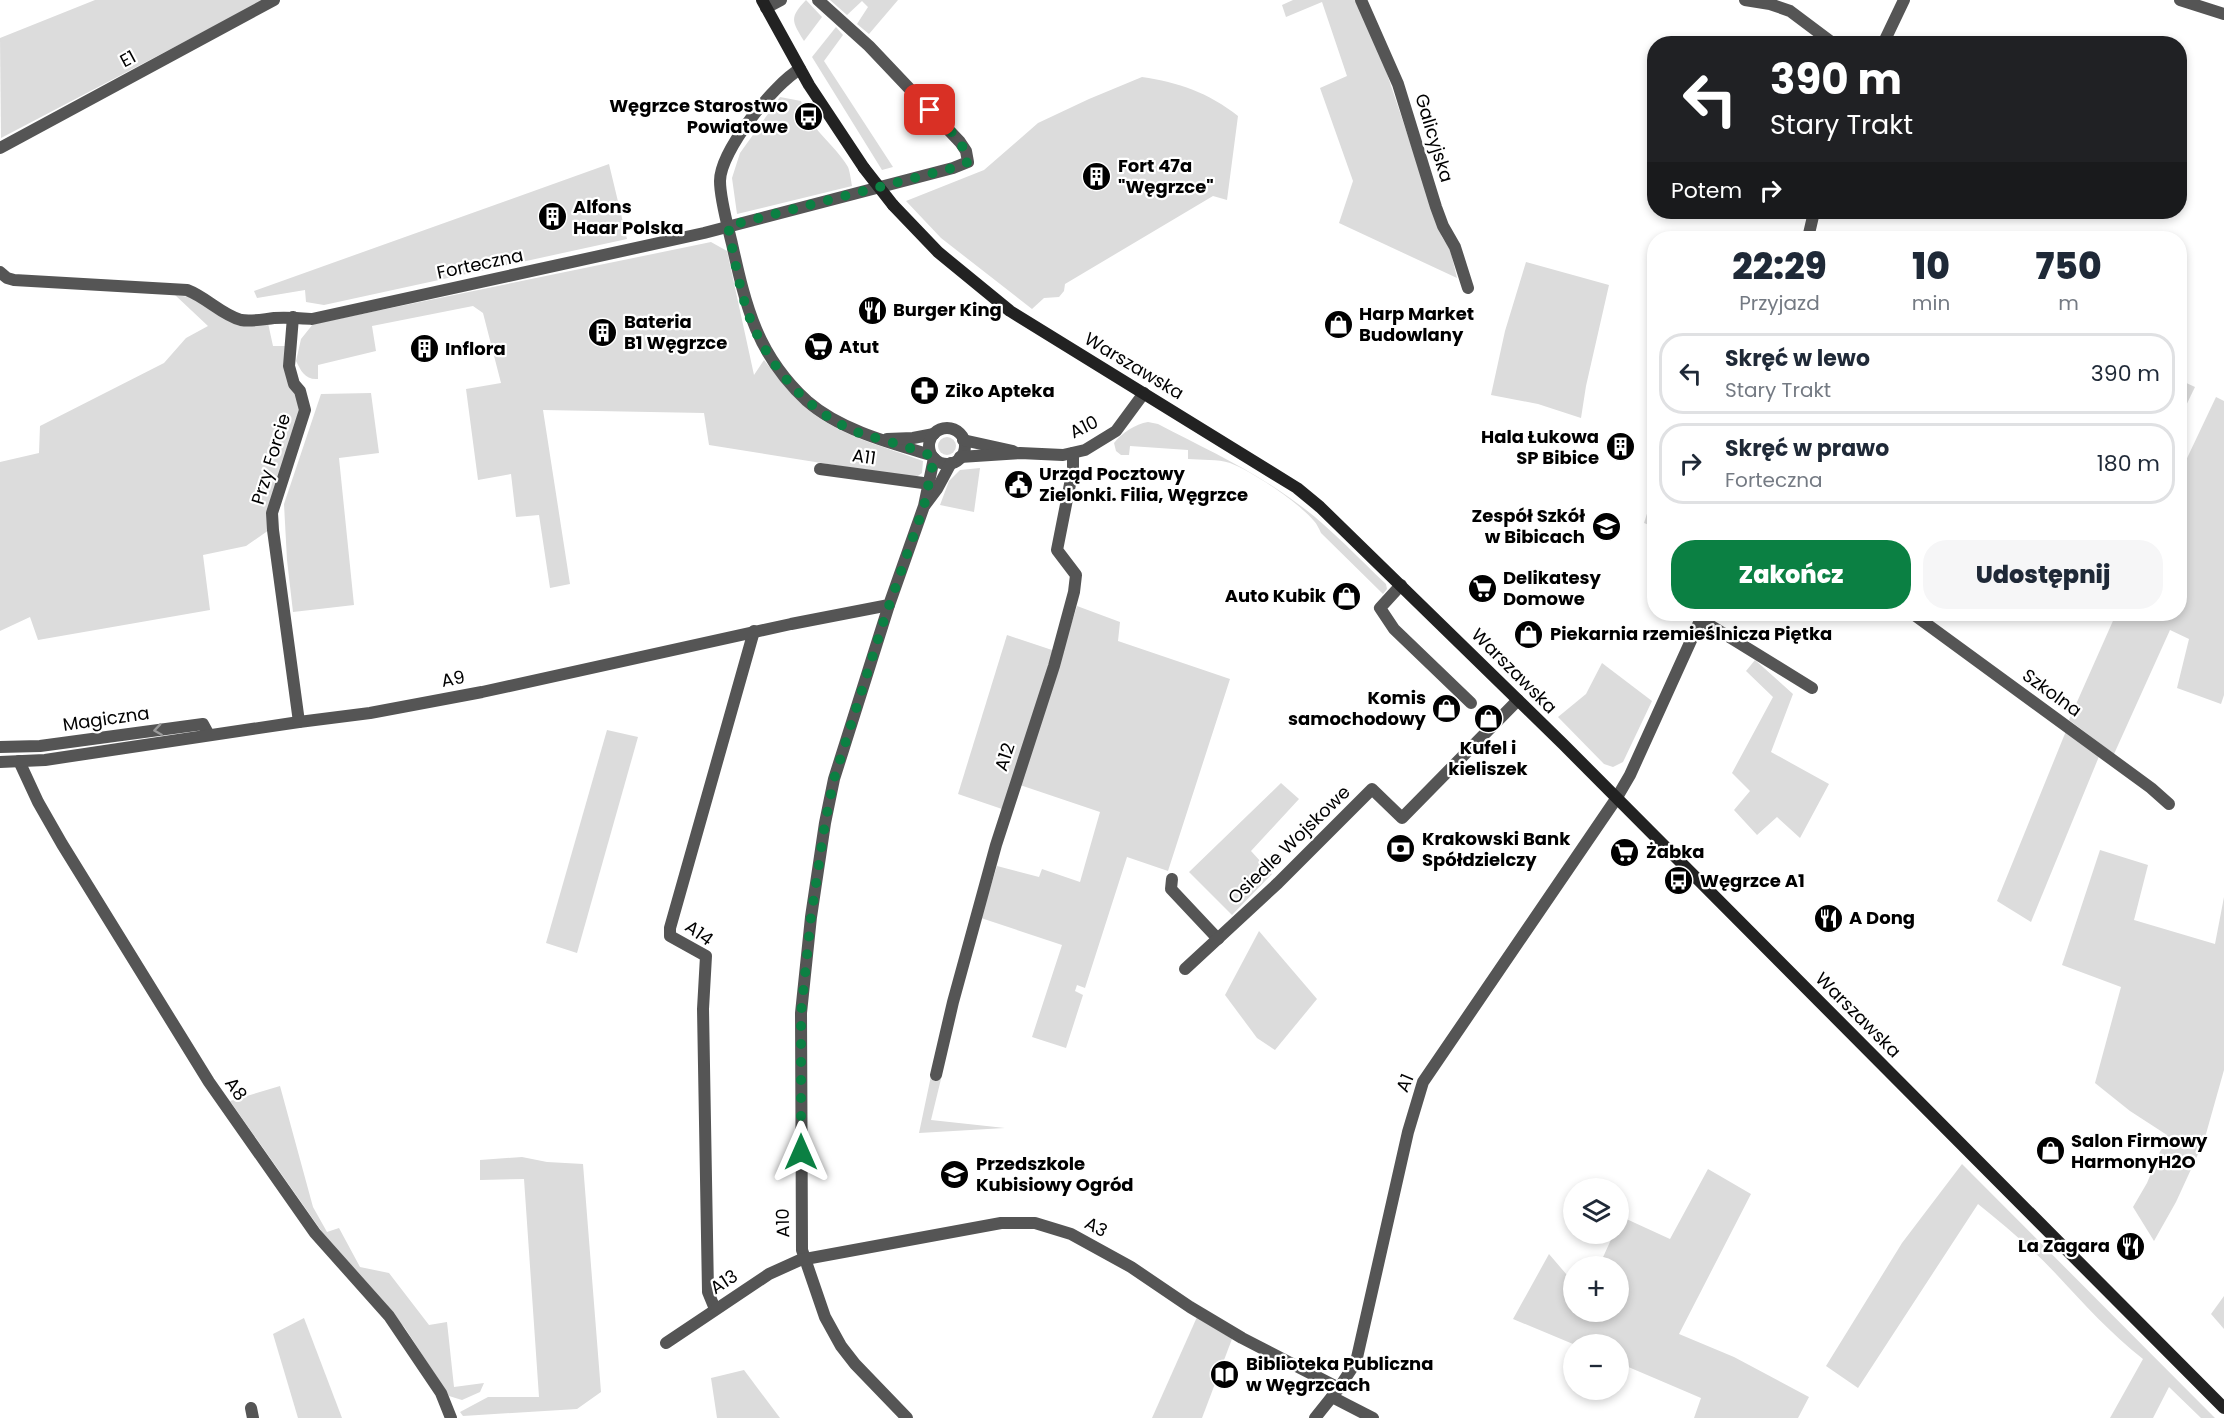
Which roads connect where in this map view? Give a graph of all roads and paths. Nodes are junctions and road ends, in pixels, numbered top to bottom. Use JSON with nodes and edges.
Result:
{"nodes":[{"id":1,"x":274,"y":0,"type":"edge"},
{"id":2,"x":781,"y":0,"type":"edge"},
{"id":3,"x":818,"y":0,"type":"edge"},
{"id":4,"x":1361,"y":0,"type":"edge"},
{"id":5,"x":1745,"y":0,"type":"edge"},
{"id":6,"x":1904,"y":0,"type":"edge"},
{"id":7,"x":2180,"y":0,"type":"edge"},
{"id":8,"x":764,"y":4,"type":"edge"},
{"id":9,"x":2224,"y":14,"type":"edge"},
{"id":10,"x":1823,"y":36,"type":"edge"},
{"id":11,"x":1887,"y":36,"type":"edge"},
{"id":12,"x":177,"y":53,"type":"junction"},
{"id":13,"x":800,"y":69,"type":"junction"},
{"id":14,"x":144,"y":81,"type":"dead end"},
{"id":15,"x":0,"y":148,"type":"edge"},
{"id":16,"x":728,"y":226,"type":"junction"},
{"id":17,"x":29,"y":267,"type":"dead end"},
{"id":18,"x":2,"y":279,"type":"edge"},
{"id":19,"x":22,"y":280,"type":"junction"},
{"id":20,"x":1468,"y":288,"type":"dead end"},
{"id":21,"x":292,"y":317,"type":"junction"},
{"id":22,"x":1144,"y":393,"type":"junction"},
{"id":23,"x":934,"y":434,"type":"junction"},
{"id":24,"x":882,"y":439,"type":"junction"},
{"id":25,"x":963,"y":440,"type":"junction"},
{"id":26,"x":1020,"y":453,"type":"junction"},
{"id":27,"x":1073,"y":453,"type":"junction"},
{"id":28,"x":932,"y":456,"type":"junction"},
{"id":29,"x":956,"y":460,"type":"junction"},
{"id":30,"x":820,"y":469,"type":"dead end"},
{"id":31,"x":932,"y":487,"type":"junction"},
{"id":32,"x":1401,"y":585,"type":"junction"},
{"id":33,"x":889,"y":605,"type":"junction"},
{"id":34,"x":1700,"y":621,"type":"edge"},
{"id":35,"x":1710,"y":621,"type":"edge"},
{"id":36,"x":1922,"y":621,"type":"edge"},
{"id":37,"x":754,"y":632,"type":"junction"},
{"id":38,"x":1812,"y":688,"type":"dead end"},
{"id":39,"x":1518,"y":700,"type":"junction"},
{"id":40,"x":1471,"y":703,"type":"dead end"},
{"id":41,"x":299,"y":722,"type":"junction"},
{"id":42,"x":209,"y":735,"type":"junction"},
{"id":43,"x":0,"y":747,"type":"edge"},
{"id":44,"x":19,"y":761,"type":"junction"},
{"id":45,"x":0,"y":762,"type":"edge"},
{"id":46,"x":1616,"y":799,"type":"junction"},
{"id":47,"x":2169,"y":804,"type":"dead end"},
{"id":48,"x":1172,"y":879,"type":"dead end"},
{"id":49,"x":1218,"y":939,"type":"junction"},
{"id":50,"x":1185,"y":969,"type":"dead end"},
{"id":51,"x":936,"y":1075,"type":"dead end"},
{"id":52,"x":804,"y":1258,"type":"junction"},
{"id":53,"x":714,"y":1309,"type":"junction"},
{"id":54,"x":666,"y":1343,"type":"dead end"},
{"id":55,"x":1336,"y":1393,"type":"junction"},
{"id":56,"x":2224,"y":1408,"type":"edge"},
{"id":57,"x":451,"y":1418,"type":"edge"},
{"id":58,"x":907,"y":1418,"type":"edge"},
{"id":59,"x":1315,"y":1418,"type":"edge"},
{"id":60,"x":1373,"y":1418,"type":"edge"}],
"edges":[{"from":1,"to":12,"type":"street","name":"E1"},
{"from":2,"to":8,"type":"street"},
{"from":3,"to":16,"type":"street","name":"Forteczna"},
{"from":4,"to":20,"type":"street","name":"Galicyjska"},
{"from":5,"to":10,"type":"street"},
{"from":6,"to":11,"type":"street"},
{"from":7,"to":9,"type":"street"},
{"from":8,"to":13,"type":"main road","name":"Warszawska"},
{"from":12,"to":14,"type":"street"},
{"from":12,"to":15,"type":"street","name":"E1"},
{"from":13,"to":16,"type":"street"},
{"from":13,"to":22,"type":"main road","name":"Warszawska","bridge":true},
{"from":16,"to":21,"type":"street","name":"Forteczna"},
{"from":16,"to":24,"type":"street"},
{"from":17,"to":19,"type":"street"},
{"from":18,"to":19,"type":"street","name":"Forteczna"},
{"from":19,"to":21,"type":"street","name":"Forteczna"},
{"from":21,"to":41,"type":"street","name":"Przy Forcie"},
{"from":22,"to":27,"type":"street","name":"A10"},
{"from":22,"to":32,"type":"main road","name":"Warszawska"},
{"from":23,"to":24,"type":"street"},
{"from":23,"to":25,"type":"street"},
{"from":23,"to":28,"type":"street"},
{"from":24,"to":28,"type":"street"},
{"from":25,"to":26,"type":"street","name":"A10"},
{"from":25,"to":29,"type":"street"},
{"from":26,"to":27,"type":"street","name":"A10"},
{"from":26,"to":29,"type":"street","name":"A10"},
{"from":27,"to":51,"type":"street","name":"A12"},
{"from":28,"to":29,"type":"street"},
{"from":28,"to":31,"type":"street","name":"A10"},
{"from":29,"to":31,"type":"street","name":"A10"},
{"from":30,"to":31,"type":"street","name":"A11"},
{"from":31,"to":33,"type":"street","name":"A10"},
{"from":32,"to":39,"type":"main road","name":"Warszawska"},
{"from":32,"to":40,"type":"street"},
{"from":33,"to":37,"type":"street","name":"A9"},
{"from":33,"to":52,"type":"street","name":"A10"},
{"from":34,"to":46,"type":"street","name":"A1"},
{"from":35,"to":38,"type":"street"},
{"from":36,"to":47,"type":"street","name":"Szkolna"},
{"from":37,"to":41,"type":"street","name":"A9"},
{"from":37,"to":53,"type":"street","name":"A14"},
{"from":39,"to":46,"type":"main road","name":"Warszawska"},
{"from":39,"to":49,"type":"street","name":"Osiedle Wojskowe"},
{"from":41,"to":42,"type":"street","name":"A9"},
{"from":42,"to":43,"type":"street","name":"Magiczna","one_way":true},
{"from":42,"to":44,"type":"street","name":"A9"},
{"from":44,"to":45,"type":"street","name":"A9"},
{"from":44,"to":57,"type":"street","name":"A8"},
{"from":46,"to":55,"type":"street","name":"A1"},
{"from":46,"to":56,"type":"main road","name":"Warszawska"},
{"from":48,"to":49,"type":"street"},
{"from":49,"to":50,"type":"street","name":"Osiedle Wojskowe"},
{"from":52,"to":53,"type":"street","name":"A13"},
{"from":52,"to":55,"type":"street","name":"A3"},
{"from":52,"to":58,"type":"street","name":"A10"},
{"from":53,"to":54,"type":"street","name":"A13"},
{"from":55,"to":59,"type":"street","name":"A1"},
{"from":55,"to":60,"type":"street","name":"A3"}]}
